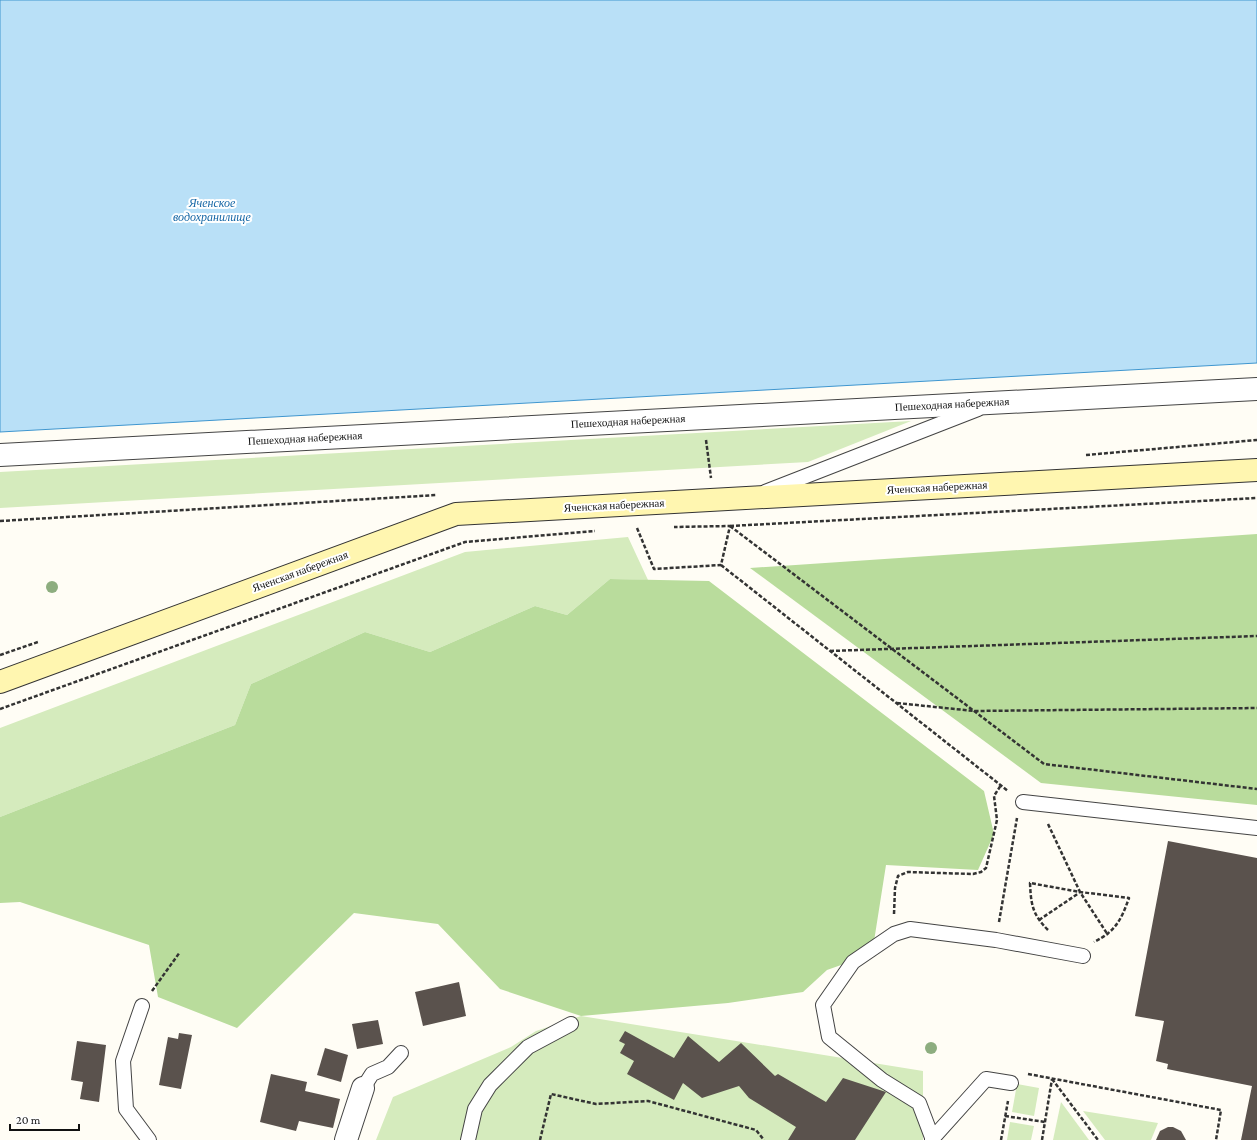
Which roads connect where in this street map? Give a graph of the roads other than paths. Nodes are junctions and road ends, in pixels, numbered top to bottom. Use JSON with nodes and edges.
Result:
{"nodes":[{"id":1,"x":1257,"y":389,"type":"edge"},
{"id":2,"x":995,"y":402,"type":"junction"},
{"id":3,"x":0,"y":454,"type":"edge"},
{"id":4,"x":1257,"y":470,"type":"edge"},
{"id":5,"x":752,"y":498,"type":"junction"},
{"id":6,"x":0,"y":682,"type":"edge"},
{"id":7,"x":1023,"y":802,"type":"road end"},
{"id":8,"x":1257,"y":828,"type":"edge"},
{"id":9,"x":1083,"y":956,"type":"road end"},
{"id":10,"x":142,"y":1006,"type":"road end"},
{"id":11,"x":571,"y":1024,"type":"dead end"},
{"id":12,"x":402,"y":1053,"type":"dead end"},
{"id":13,"x":1011,"y":1084,"type":"road end"},
{"id":14,"x":363,"y":1088,"type":"joint"},
{"id":15,"x":932,"y":1139,"type":"edge"},
{"id":16,"x":149,"y":1140,"type":"edge"},
{"id":17,"x":346,"y":1140,"type":"edge"},
{"id":18,"x":468,"y":1140,"type":"edge"}],
"edges":[{"from":1,"to":2,"type":"street","name":"Пешеходная набережная"},
{"from":2,"to":3,"type":"street","name":"Пешеходная набережная"},
{"from":2,"to":5,"type":"lane"},
{"from":4,"to":5,"type":"street","name":"Яченская набережная"},
{"from":5,"to":6,"type":"street","name":"Яченская набережная"},
{"from":7,"to":8,"type":"lane"},
{"from":9,"to":15,"type":"lane"},
{"from":10,"to":16,"type":"lane"},
{"from":11,"to":18,"type":"lane"},
{"from":12,"to":14,"type":"lane"},
{"from":13,"to":15,"type":"lane"},
{"from":14,"to":17,"type":"street"}]}
